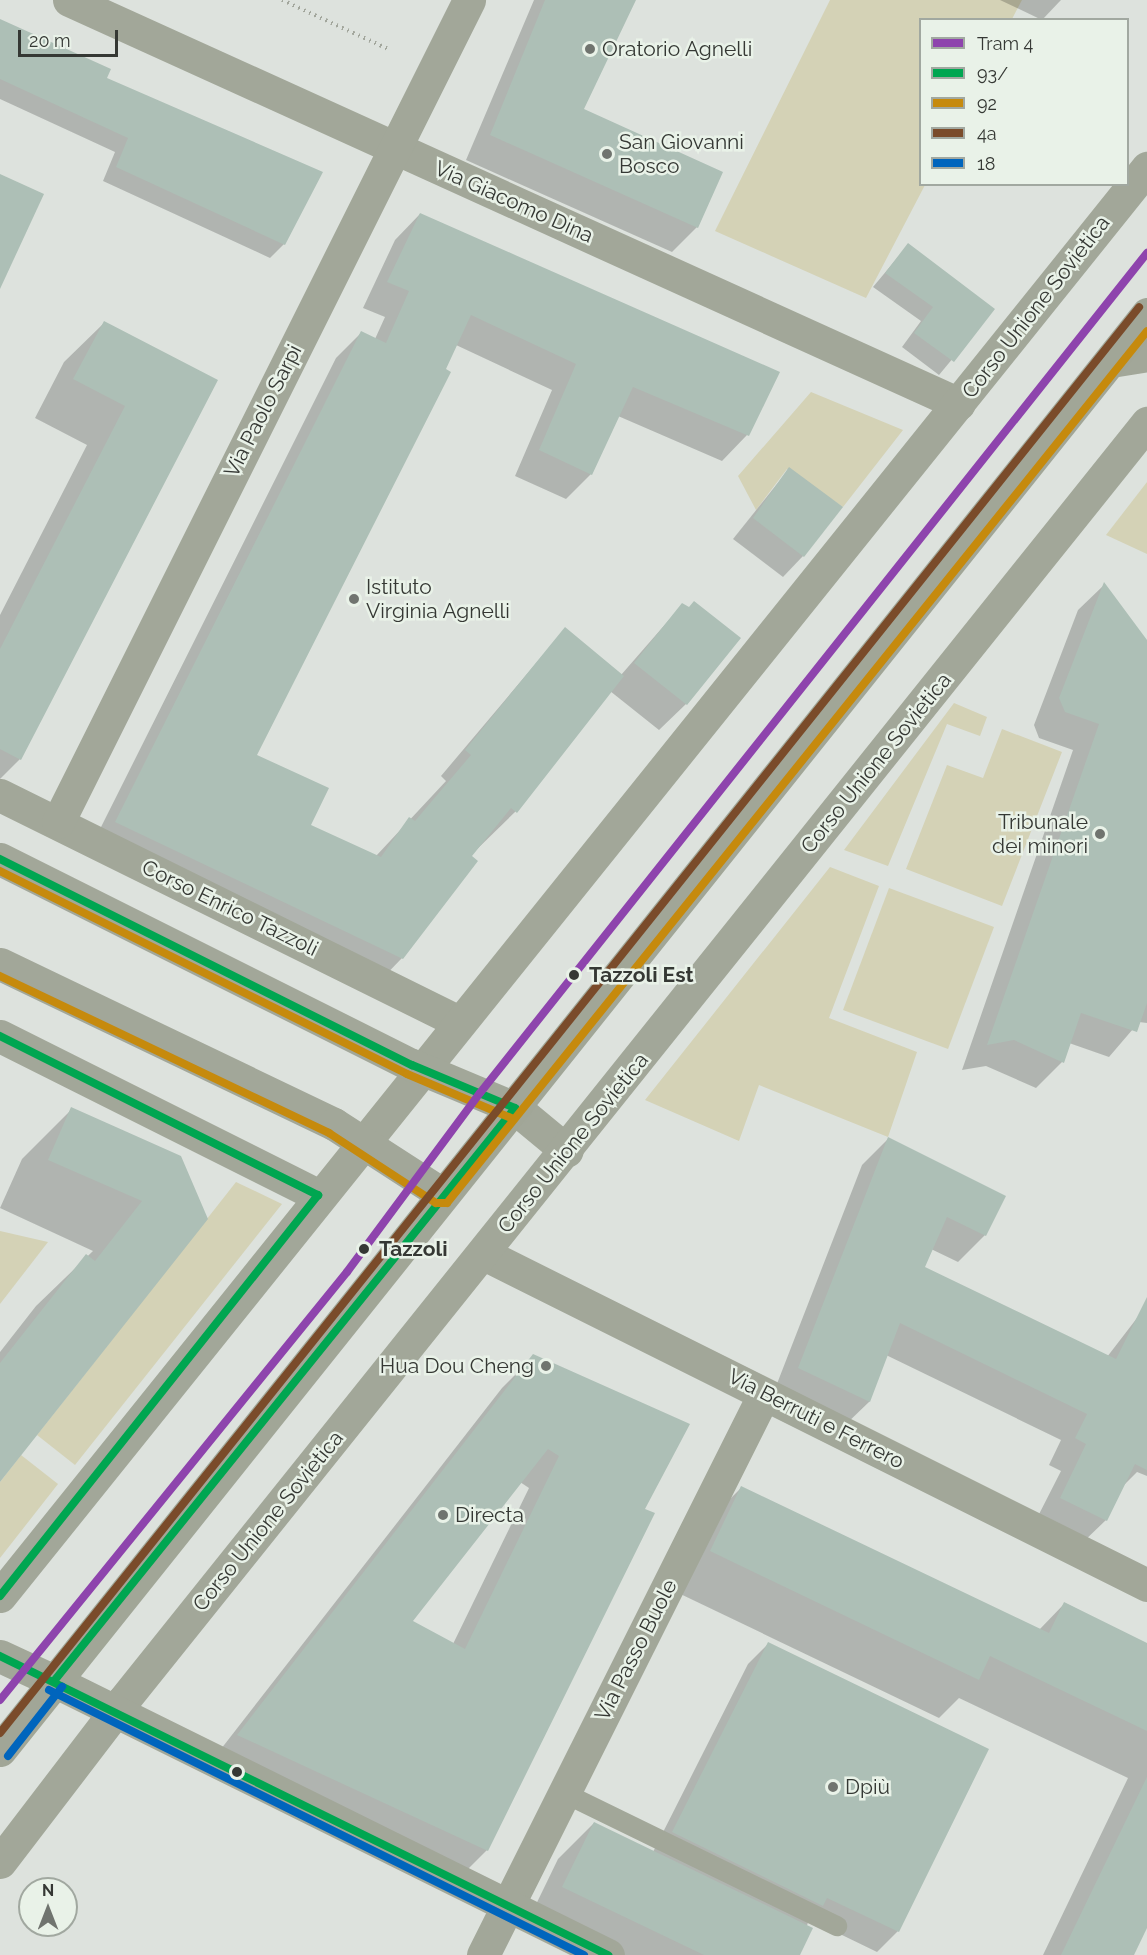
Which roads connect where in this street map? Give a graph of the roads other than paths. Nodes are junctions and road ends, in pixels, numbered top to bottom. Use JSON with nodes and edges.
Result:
{"nodes":[{"id":1,"x":69,"y":0,"type":"edge"},
{"id":2,"x":469,"y":0,"type":"edge"},
{"id":3,"x":395,"y":148,"type":"junction"},
{"id":4,"x":1147,"y":168,"type":"edge"},
{"id":5,"x":1147,"y":314,"type":"edge"},
{"id":6,"x":1147,"y":355,"type":"edge"},
{"id":7,"x":1111,"y":361,"type":"junction"},
{"id":8,"x":959,"y":404,"type":"junction"},
{"id":9,"x":1147,"y":423,"type":"edge"},
{"id":10,"x":0,"y":795,"type":"edge"},
{"id":11,"x":58,"y":822,"type":"junction"},
{"id":12,"x":0,"y":859,"type":"edge"},
{"id":13,"x":0,"y":964,"type":"edge"},
{"id":14,"x":459,"y":1022,"type":"junction"},
{"id":15,"x":0,"y":1036,"type":"edge"},
{"id":16,"x":420,"y":1068,"type":"junction"},
{"id":17,"x":514,"y":1108,"type":"junction"},
{"id":18,"x":361,"y":1142,"type":"junction"},
{"id":19,"x":567,"y":1151,"type":"junction"},
{"id":20,"x":442,"y":1194,"type":"junction"},
{"id":21,"x":318,"y":1195,"type":"junction"},
{"id":22,"x":484,"y":1254,"type":"junction"},
{"id":23,"x":764,"y":1394,"type":"junction"},
{"id":24,"x":1147,"y":1585,"type":"edge"},
{"id":25,"x":0,"y":1596,"type":"edge"},
{"id":26,"x":0,"y":1656,"type":"edge"},
{"id":27,"x":54,"y":1681,"type":"junction"},
{"id":28,"x":114,"y":1712,"type":"junction"},
{"id":29,"x":0,"y":1750,"type":"edge"},
{"id":30,"x":564,"y":1793,"type":"junction"},
{"id":31,"x":0,"y":1862,"type":"edge"},
{"id":32,"x":507,"y":1905,"type":"junction"},
{"id":33,"x":837,"y":1926,"type":"dead end"},
{"id":34,"x":483,"y":1955,"type":"edge"},
{"id":35,"x":608,"y":1955,"type":"edge"}],
"edges":[{"from":1,"to":3,"type":"street","name":"Via Giacomo Dina"},
{"from":2,"to":3,"type":"street","name":"Via Paolo Sarpi"},
{"from":3,"to":8,"type":"street","name":"Via Giacomo Dina"},
{"from":3,"to":11,"type":"street","name":"Via Paolo Sarpi"},
{"from":4,"to":8,"type":"street","name":"Corso Unione Sovietica"},
{"from":5,"to":7,"type":"main road"},
{"from":6,"to":7,"type":"street"},
{"from":7,"to":17,"type":"main road"},
{"from":8,"to":14,"type":"street","name":"Corso Unione Sovietica"},
{"from":9,"to":19,"type":"street","name":"Corso Unione Sovietica"},
{"from":10,"to":11,"type":"street","name":"Corso Enrico Tazzoli"},
{"from":11,"to":14,"type":"street","name":"Corso Enrico Tazzoli"},
{"from":12,"to":16,"type":"street"},
{"from":13,"to":18,"type":"street"},
{"from":14,"to":16,"type":"street","name":"Corso Unione Sovietica"},
{"from":15,"to":21,"type":"street"},
{"from":16,"to":17,"type":"street"},
{"from":16,"to":18,"type":"street","name":"Corso Unione Sovietica"},
{"from":17,"to":19,"type":"street"},
{"from":17,"to":20,"type":"main road"},
{"from":18,"to":20,"type":"street"},
{"from":18,"to":21,"type":"street","name":"Corso Unione Sovietica"},
{"from":19,"to":22,"type":"street","name":"Corso Unione Sovietica"},
{"from":20,"to":27,"type":"main road"},
{"from":21,"to":25,"type":"street","name":"Corso Unione Sovietica"},
{"from":22,"to":23,"type":"street","name":"Via Berruti e Ferrero"},
{"from":22,"to":28,"type":"street","name":"Corso Unione Sovietica"},
{"from":23,"to":24,"type":"street","name":"Via Berruti e Ferrero"},
{"from":23,"to":30,"type":"street","name":"Via Passo Buole"},
{"from":26,"to":27,"type":"street"},
{"from":27,"to":28,"type":"street"},
{"from":27,"to":29,"type":"main road"},
{"from":28,"to":31,"type":"street","name":"Corso Unione Sovietica"},
{"from":28,"to":32,"type":"street"},
{"from":30,"to":32,"type":"street","name":"Via Passo Buole"},
{"from":30,"to":33,"type":"lane"},
{"from":32,"to":34,"type":"street","name":"Via Passo Buole"},
{"from":32,"to":35,"type":"street"}]}
